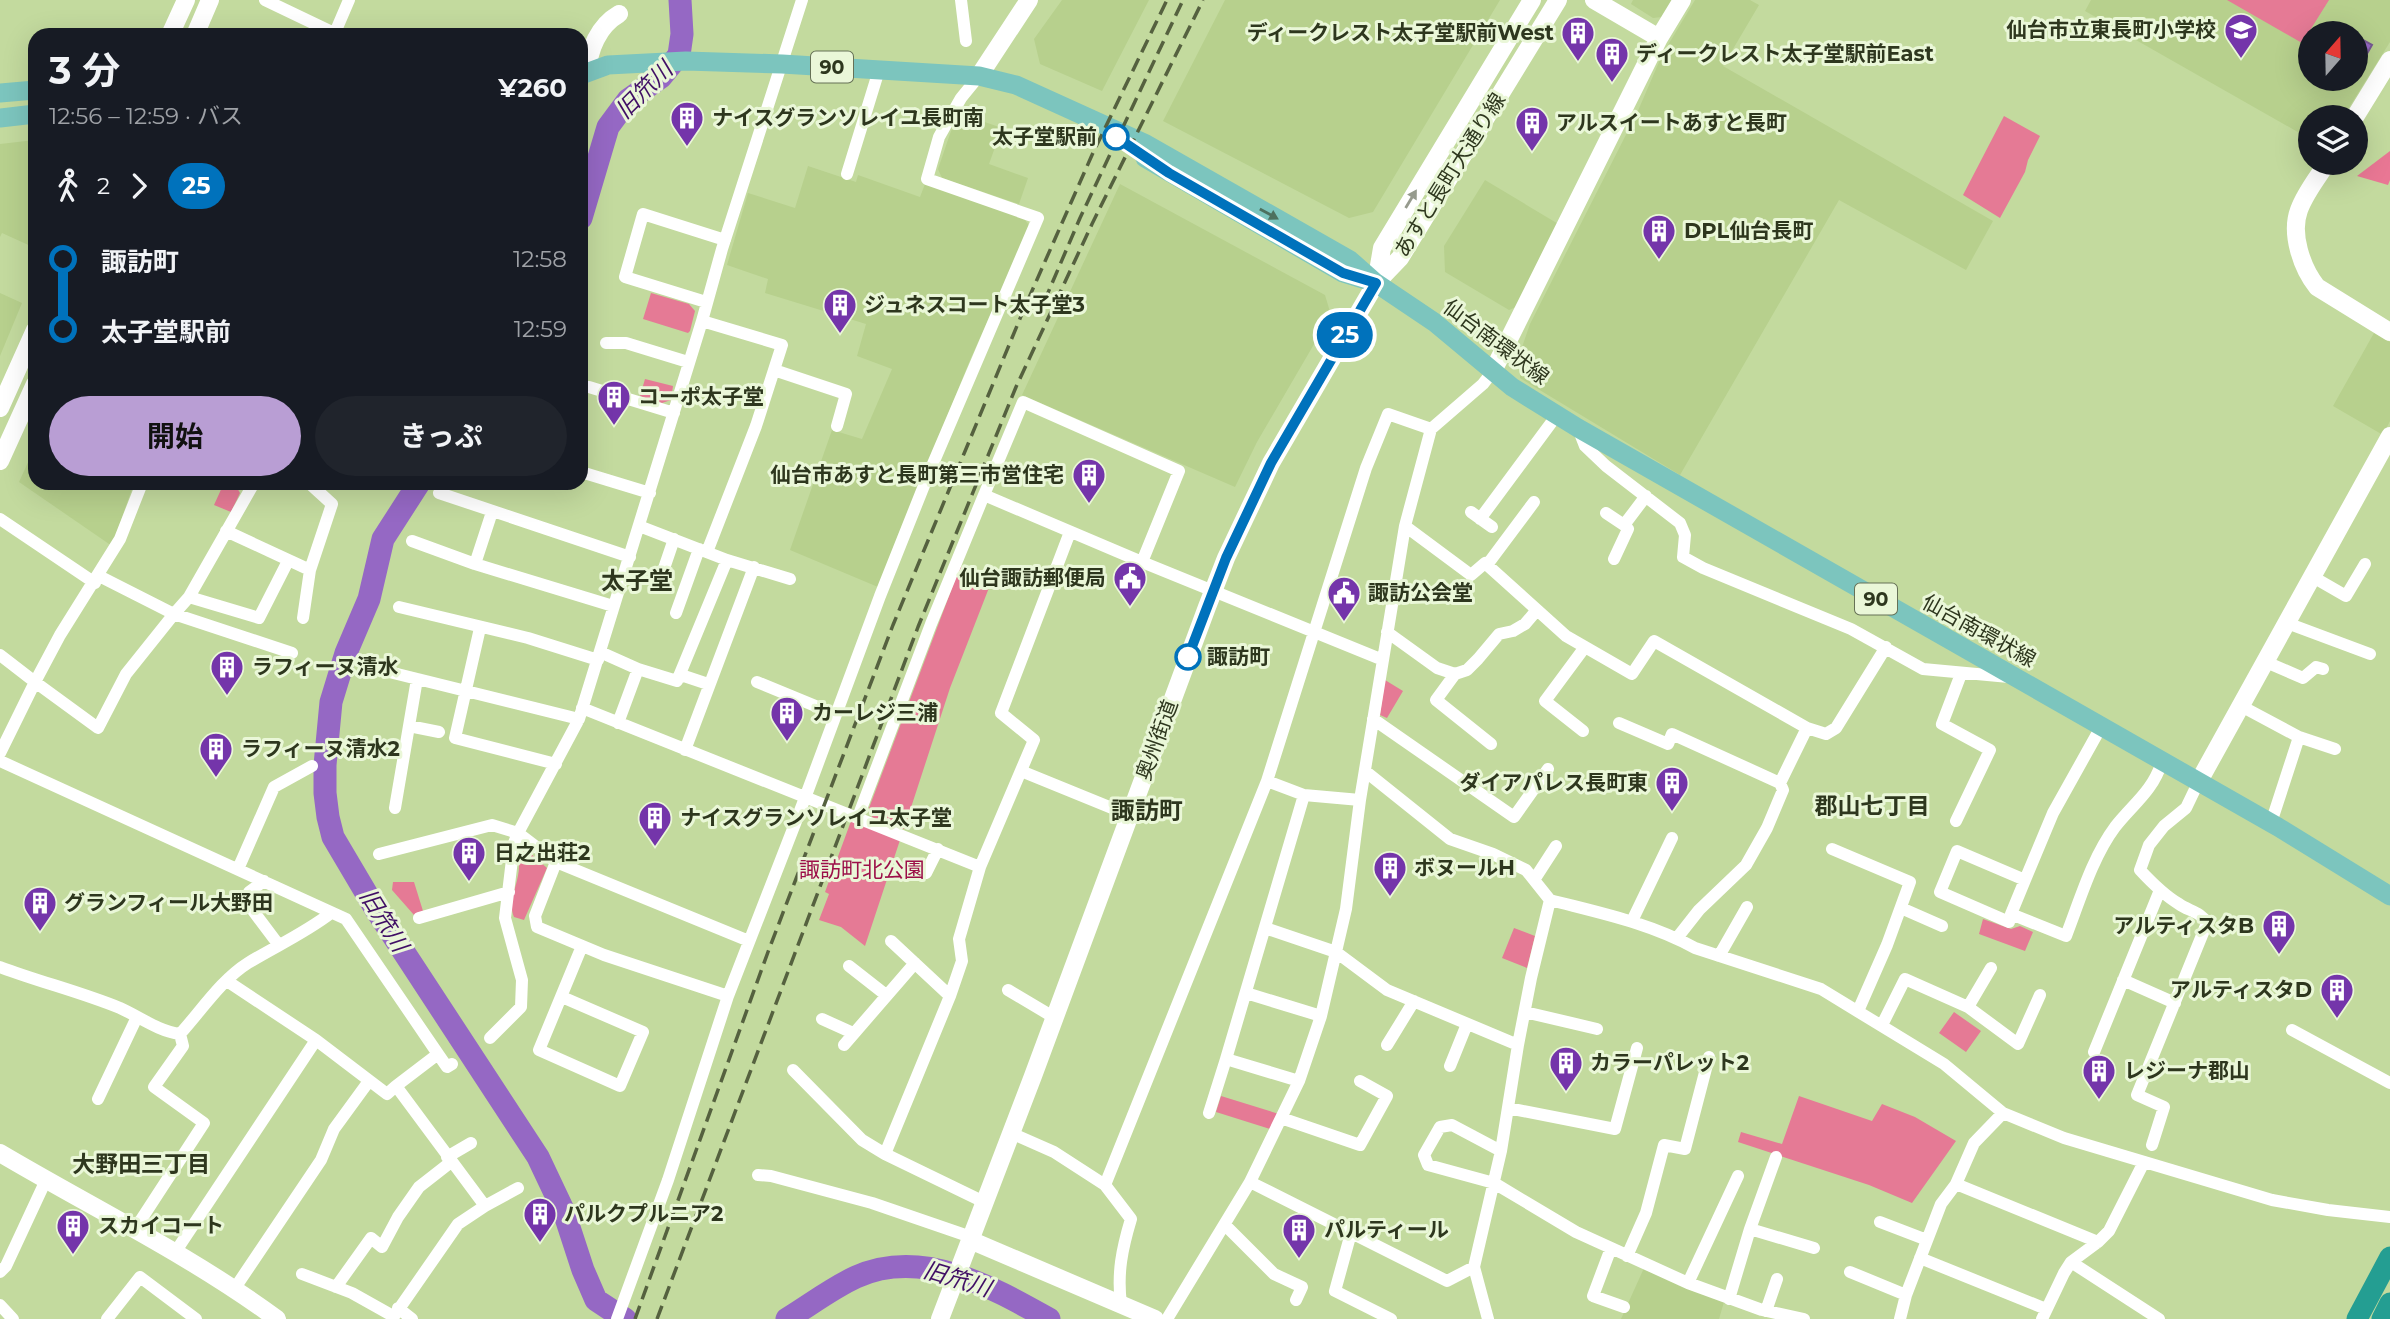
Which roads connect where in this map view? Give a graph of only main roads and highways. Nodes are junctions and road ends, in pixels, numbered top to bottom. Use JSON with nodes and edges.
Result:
{"nodes":[{"id":1,"x":186,"y":0,"type":"edge"},
{"id":2,"x":210,"y":0,"type":"edge"},
{"id":3,"x":1029,"y":0,"type":"edge"},
{"id":4,"x":1532,"y":0,"type":"edge"},
{"id":5,"x":1558,"y":0,"type":"edge"},
{"id":6,"x":1594,"y":0,"type":"edge"},
{"id":7,"x":1682,"y":0,"type":"edge"},
{"id":8,"x":619,"y":14,"type":"dead end"},
{"id":9,"x":173,"y":28,"type":"edge"},
{"id":10,"x":198,"y":28,"type":"edge"},
{"id":11,"x":1659,"y":38,"type":"junction"},
{"id":12,"x":2390,"y":60,"type":"edge"},
{"id":13,"x":588,"y":63,"type":"edge"},
{"id":14,"x":588,"y":72,"type":"edge"},
{"id":15,"x":979,"y":76,"type":"junction"},
{"id":16,"x":28,"y":91,"type":"edge"},
{"id":17,"x":0,"y":93,"type":"edge"},
{"id":18,"x":2362,"y":105,"type":"edge"},
{"id":19,"x":28,"y":115,"type":"edge"},
{"id":20,"x":0,"y":118,"type":"edge"},
{"id":21,"x":2320,"y":175,"type":"edge"},
{"id":22,"x":1376,"y":283,"type":"junction"},
{"id":23,"x":2390,"y":332,"type":"edge"},
{"id":24,"x":28,"y":346,"type":"edge"},
{"id":25,"x":1493,"y":371,"type":"junction"},
{"id":26,"x":28,"y":399,"type":"edge"},
{"id":27,"x":0,"y":408,"type":"edge"},
{"id":28,"x":2390,"y":436,"type":"edge"},
{"id":29,"x":0,"y":461,"type":"edge"},
{"id":30,"x":2198,"y":783,"type":"junction"},
{"id":31,"x":2390,"y":896,"type":"edge"},
{"id":32,"x":0,"y":1153,"type":"edge"},
{"id":33,"x":968,"y":1244,"type":"junction"},
{"id":34,"x":2390,"y":1257,"type":"edge"},
{"id":35,"x":2390,"y":1303,"type":"edge"},
{"id":36,"x":278,"y":1319,"type":"edge"},
{"id":37,"x":940,"y":1319,"type":"edge"},
{"id":38,"x":1155,"y":1319,"type":"edge"},
{"id":39,"x":2357,"y":1319,"type":"edge"},
{"id":40,"x":2382,"y":1319,"type":"edge"}],
"edges":[{"from":1,"to":9,"type":"main road"},
{"from":2,"to":10,"type":"main road"},
{"from":3,"to":15,"type":"main road"},
{"from":22,"to":4,"type":"main road","name":"あすと長町大通り線","one_way":true},
{"from":5,"to":22,"type":"main road","name":"あすと長町大通り線"},
{"from":6,"to":11,"type":"main road"},
{"from":7,"to":11,"type":"main road"},
{"from":8,"to":13,"type":"main road"},
{"from":11,"to":25,"type":"main road"},
{"from":12,"to":18,"type":"main road"},
{"from":14,"to":15,"type":"main road","name":"仙台南環状線","number":"90"},
{"from":15,"to":22,"type":"main road","name":"仙台南環状線","number":"90"},
{"from":16,"to":17,"type":"main road"},
{"from":19,"to":20,"type":"main road"},
{"from":21,"to":23,"type":"main road"},
{"from":22,"to":25,"type":"main road","name":"仙台南環状線","number":"90"},
{"from":22,"to":33,"type":"main road","name":"奥州街道"},
{"from":24,"to":27,"type":"main road"},
{"from":25,"to":30,"type":"main road","name":"仙台南環状線","number":"90"},
{"from":26,"to":29,"type":"main road"},
{"from":28,"to":30,"type":"main road"},
{"from":30,"to":31,"type":"main road","name":"仙台南環状線","number":"90"},
{"from":32,"to":36,"type":"main road"},
{"from":33,"to":37,"type":"main road","name":"奥州街道"},
{"from":33,"to":38,"type":"main road"},
{"from":34,"to":39,"type":"highway"},
{"from":35,"to":40,"type":"highway"}]}
